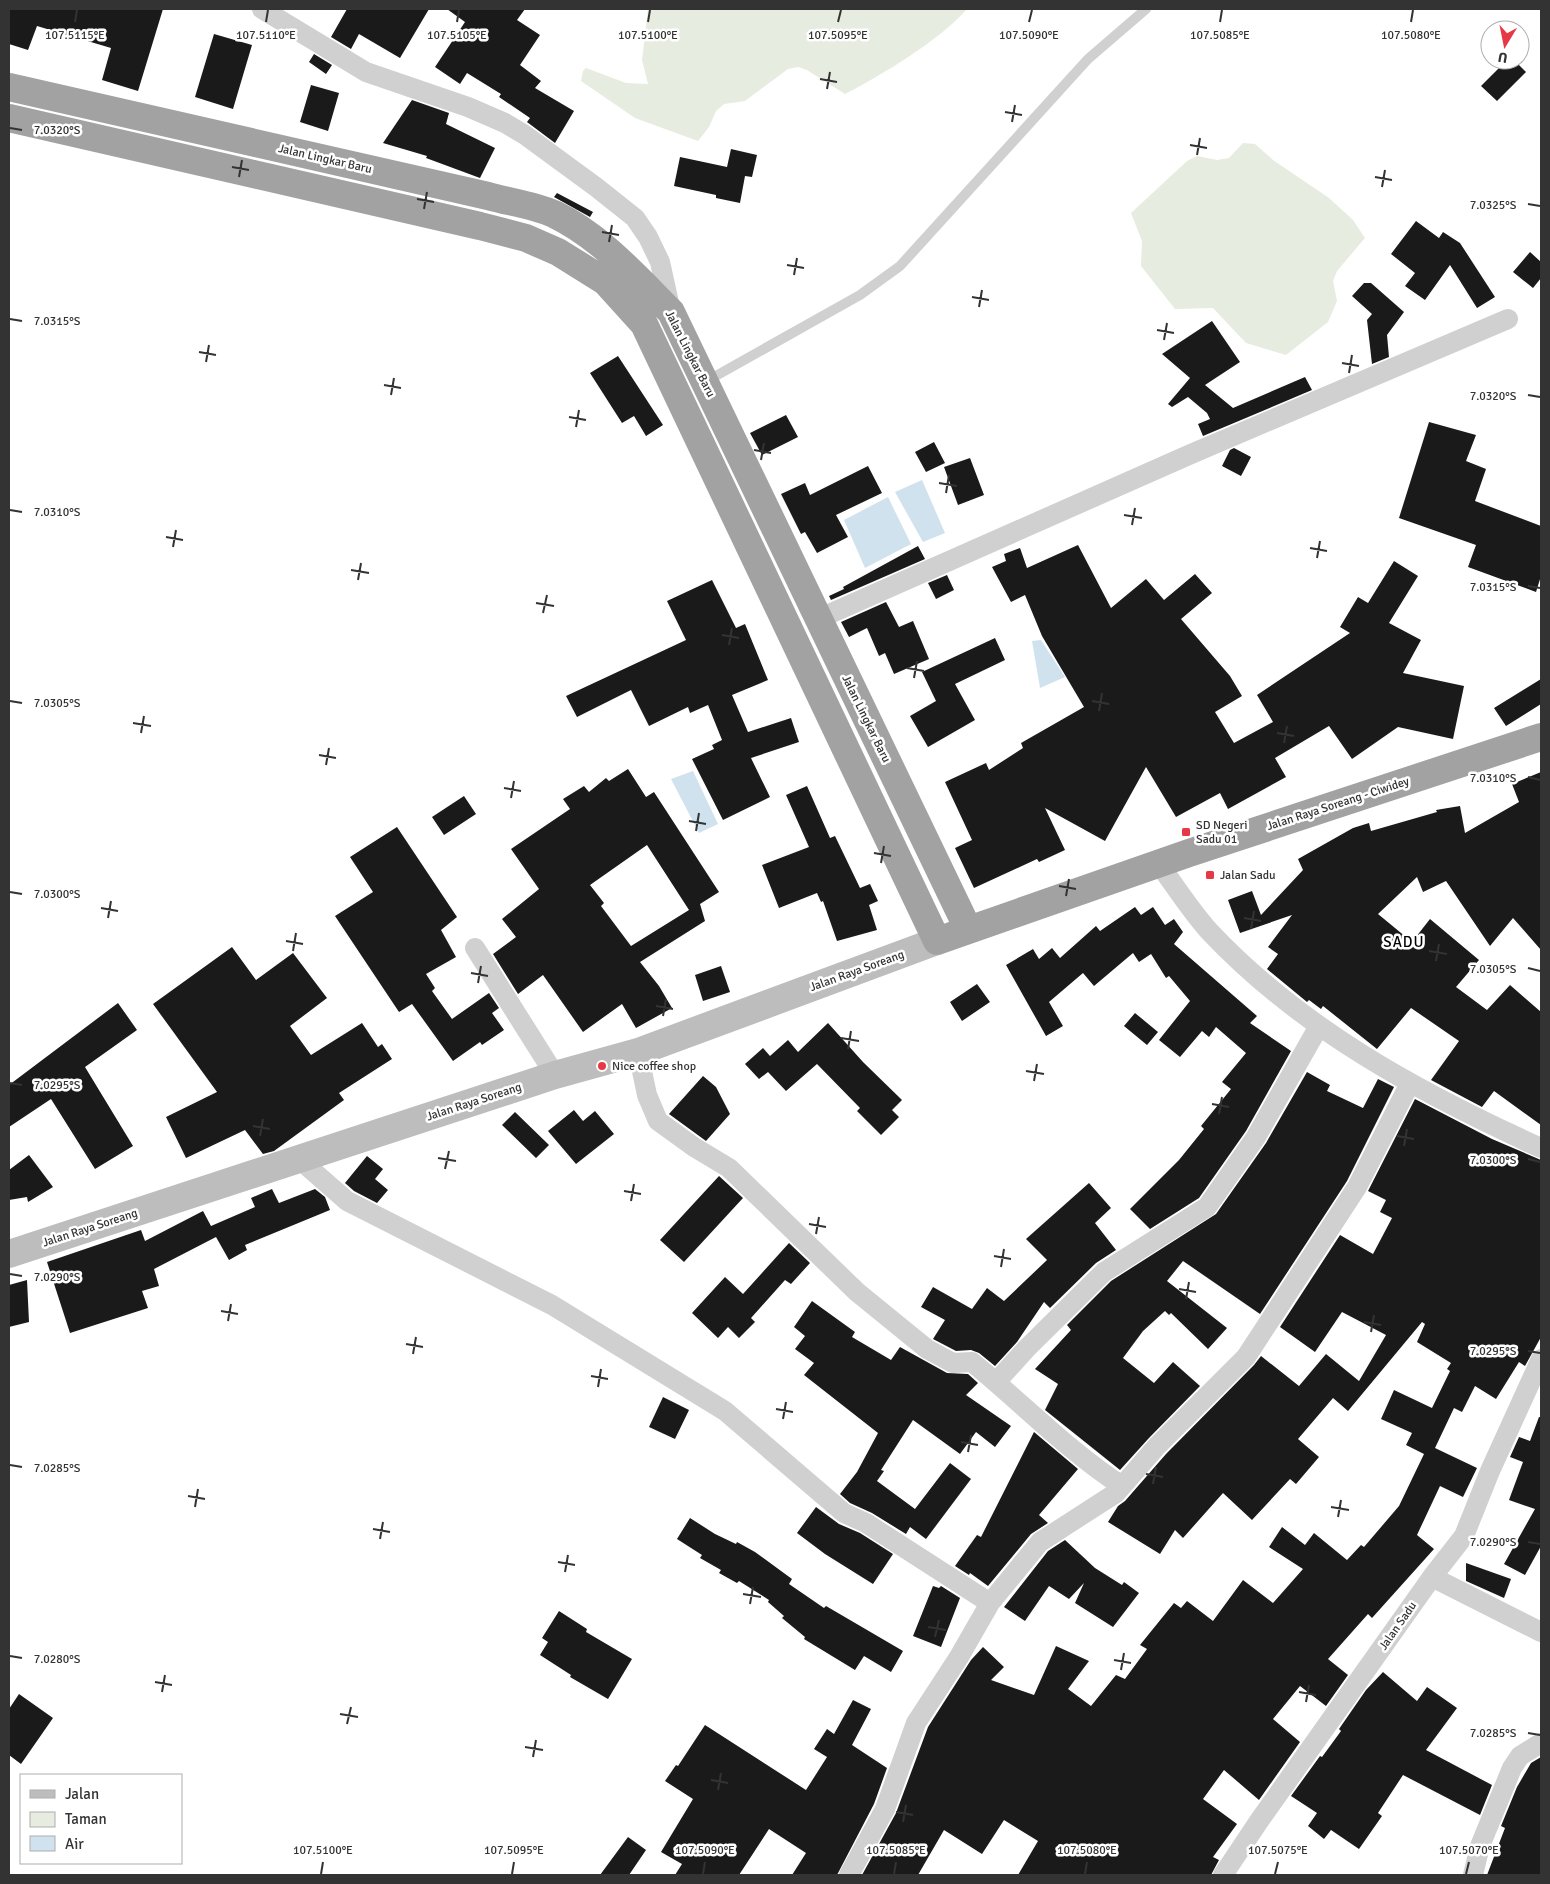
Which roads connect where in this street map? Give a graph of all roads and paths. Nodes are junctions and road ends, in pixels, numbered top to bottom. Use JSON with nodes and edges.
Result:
{"nodes":[{"id":1,"x":262,"y":9,"type":"edge"},
{"id":2,"x":1146,"y":9,"type":"edge"},
{"id":3,"x":9,"y":87,"type":"edge"},
{"id":4,"x":9,"y":118,"type":"edge"},
{"id":5,"x":671,"y":312,"type":"junction"},
{"id":6,"x":1508,"y":319,"type":"dead end"},
{"id":7,"x":705,"y":383,"type":"junction"},
{"id":8,"x":818,"y":618,"type":"junction"},
{"id":9,"x":1541,"y":738,"type":"edge"},
{"id":10,"x":1159,"y":864,"type":"junction"},
{"id":11,"x":968,"y":929,"type":"junction"},
{"id":12,"x":937,"y":941,"type":"junction"},
{"id":13,"x":475,"y":948,"type":"dead end"},
{"id":14,"x":1319,"y":1026,"type":"junction"},
{"id":15,"x":638,"y":1052,"type":"junction"},
{"id":16,"x":556,"y":1075,"type":"junction"},
{"id":17,"x":1410,"y":1083,"type":"junction"},
{"id":18,"x":1541,"y":1148,"type":"edge"},
{"id":19,"x":299,"y":1159,"type":"junction"},
{"id":20,"x":9,"y":1254,"type":"edge"},
{"id":21,"x":1541,"y":1359,"type":"edge"},
{"id":22,"x":996,"y":1382,"type":"junction"},
{"id":23,"x":1122,"y":1486,"type":"junction"},
{"id":24,"x":1432,"y":1577,"type":"junction"},
{"id":25,"x":990,"y":1603,"type":"junction"},
{"id":26,"x":1541,"y":1632,"type":"edge"},
{"id":27,"x":1541,"y":1743,"type":"edge"},
{"id":28,"x":849,"y":1875,"type":"edge"},
{"id":29,"x":1223,"y":1875,"type":"edge"},
{"id":30,"x":1473,"y":1875,"type":"edge"}],
"edges":[{"from":1,"to":5,"type":"street"},
{"from":2,"to":7,"type":"lane"},
{"from":3,"to":5,"type":"highway","name":"Jalan Lingkar Baru"},
{"from":4,"to":12,"type":"highway"},
{"from":5,"to":7,"type":"highway","name":"Jalan Lingkar Baru"},
{"from":6,"to":8,"type":"street"},
{"from":7,"to":8,"type":"highway","name":"Jalan Lingkar Baru"},
{"from":8,"to":11,"type":"highway","name":"Jalan Lingkar Baru"},
{"from":9,"to":10,"type":"highway","name":"Jalan Raya Soreang - Ciwidey"},
{"from":10,"to":11,"type":"highway","name":"Jalan Raya Soreang - Ciwidey"},
{"from":10,"to":14,"type":"street"},
{"from":11,"to":12,"type":"highway","name":"Jalan Raya Soreang - Ciwidey"},
{"from":12,"to":15,"type":"main road","name":"Jalan Raya Soreang"},
{"from":13,"to":16,"type":"street"},
{"from":14,"to":17,"type":"street"},
{"from":14,"to":22,"type":"street"},
{"from":15,"to":16,"type":"main road","name":"Jalan Raya Soreang"},
{"from":15,"to":22,"type":"street"},
{"from":16,"to":19,"type":"main road","name":"Jalan Raya Soreang"},
{"from":17,"to":18,"type":"street"},
{"from":17,"to":23,"type":"street"},
{"from":19,"to":20,"type":"main road","name":"Jalan Raya Soreang"},
{"from":19,"to":25,"type":"street"},
{"from":21,"to":24,"type":"street","name":"Jalan Sadu"},
{"from":22,"to":23,"type":"street"},
{"from":23,"to":25,"type":"street"},
{"from":24,"to":26,"type":"street"},
{"from":24,"to":29,"type":"street","name":"Jalan Sadu"},
{"from":25,"to":28,"type":"street"},
{"from":27,"to":30,"type":"street"}]}
